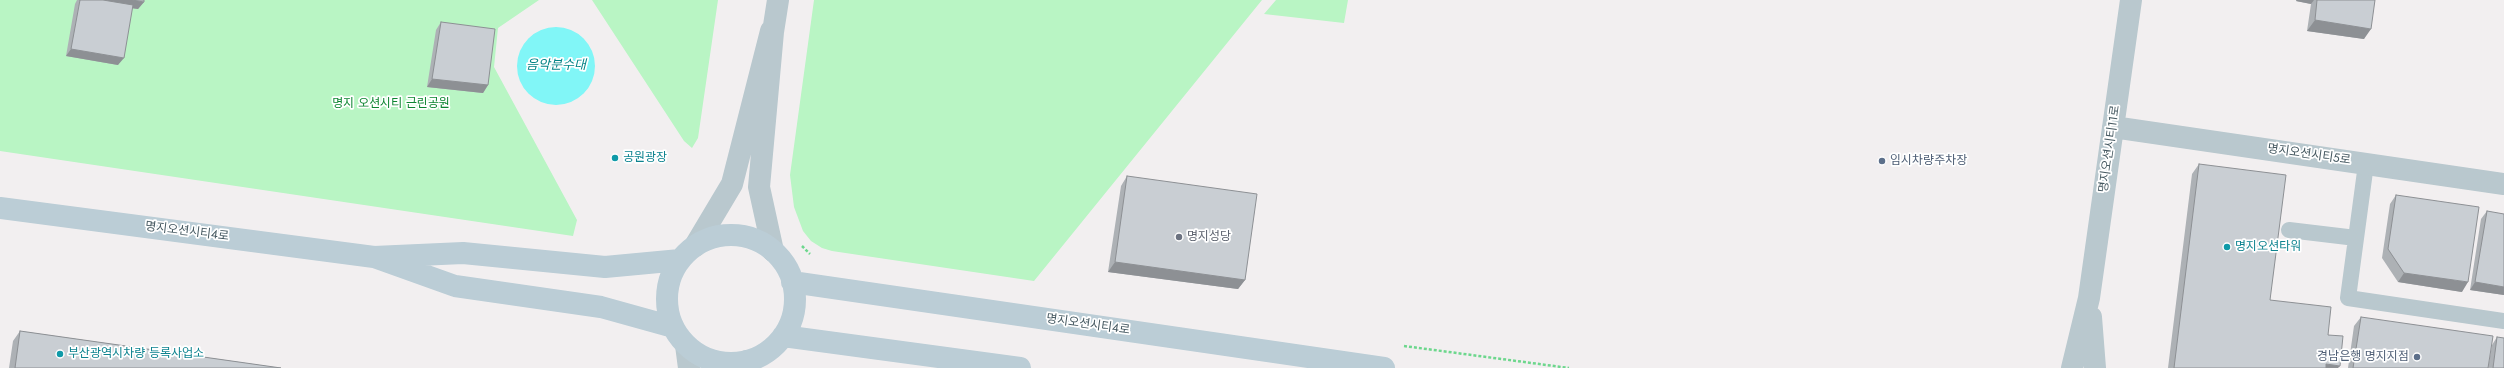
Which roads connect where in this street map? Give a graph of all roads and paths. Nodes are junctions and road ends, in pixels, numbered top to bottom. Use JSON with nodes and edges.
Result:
{"nodes":[{"id":1,"x":778,"y":0,"type":"edge"},
{"id":2,"x":2131,"y":0,"type":"edge"},
{"id":3,"x":773,"y":32,"type":"junction"},
{"id":4,"x":2113,"y":127,"type":"junction"},
{"id":5,"x":2366,"y":164,"type":"junction"},
{"id":6,"x":2504,"y":184,"type":"edge"},
{"id":7,"x":0,"y":208,"type":"edge"},
{"id":8,"x":2288,"y":230,"type":"dead end"},
{"id":9,"x":2356,"y":238,"type":"junction"},
{"id":10,"x":800,"y":243,"type":"dead end"},
{"id":11,"x":773,"y":251,"type":"junction"},
{"id":12,"x":688,"y":253,"type":"junction"},
{"id":13,"x":374,"y":257,"type":"junction"},
{"id":14,"x":815,"y":259,"type":"dead end"},
{"id":15,"x":792,"y":282,"type":"junction"},
{"id":16,"x":2089,"y":298,"type":"junction"},
{"id":17,"x":2504,"y":321,"type":"edge"},
{"id":18,"x":673,"y":327,"type":"junction"},
{"id":19,"x":783,"y":336,"type":"junction"},
{"id":20,"x":686,"y":345,"type":"junction"},
{"id":21,"x":1397,"y":345,"type":"dead end"},
{"id":22,"x":746,"y":365,"type":"edge"},
{"id":23,"x":689,"y":368,"type":"edge"},
{"id":24,"x":1020,"y":368,"type":"edge"},
{"id":25,"x":1384,"y":368,"type":"edge"},
{"id":26,"x":1569,"y":368,"type":"edge"},
{"id":27,"x":2072,"y":368,"type":"edge"},
{"id":28,"x":2095,"y":368,"type":"edge"}],
"edges":[{"from":1,"to":3,"type":"street"},
{"from":2,"to":4,"type":"street","name":"명지오션시티11로"},
{"from":3,"to":11,"type":"street"},
{"from":3,"to":12,"type":"street"},
{"from":4,"to":5,"type":"street","name":"명지오션시티5로"},
{"from":4,"to":16,"type":"street","name":"명지오션시티11로"},
{"from":5,"to":6,"type":"street","name":"명지오션시티5로"},
{"from":5,"to":9,"type":"lane"},
{"from":7,"to":13,"type":"main road","name":"명지오션시티4로"},
{"from":8,"to":9,"type":"lane"},
{"from":9,"to":17,"type":"lane"},
{"from":10,"to":14,"type":"path"},
{"from":11,"to":12,"type":"main road"},
{"from":11,"to":15,"type":"main road"},
{"from":12,"to":13,"type":"main road"},
{"from":12,"to":18,"type":"main road"},
{"from":13,"to":18,"type":"main road"},
{"from":15,"to":19,"type":"main road"},
{"from":15,"to":25,"type":"main road","name":"명지오션시티4로"},
{"from":16,"to":27,"type":"street"},
{"from":16,"to":28,"type":"street"},
{"from":18,"to":20,"type":"main road"},
{"from":19,"to":22,"type":"main road"},
{"from":19,"to":24,"type":"main road"},
{"from":20,"to":22,"type":"main road"},
{"from":20,"to":23,"type":"street"},
{"from":21,"to":26,"type":"path"}]}
